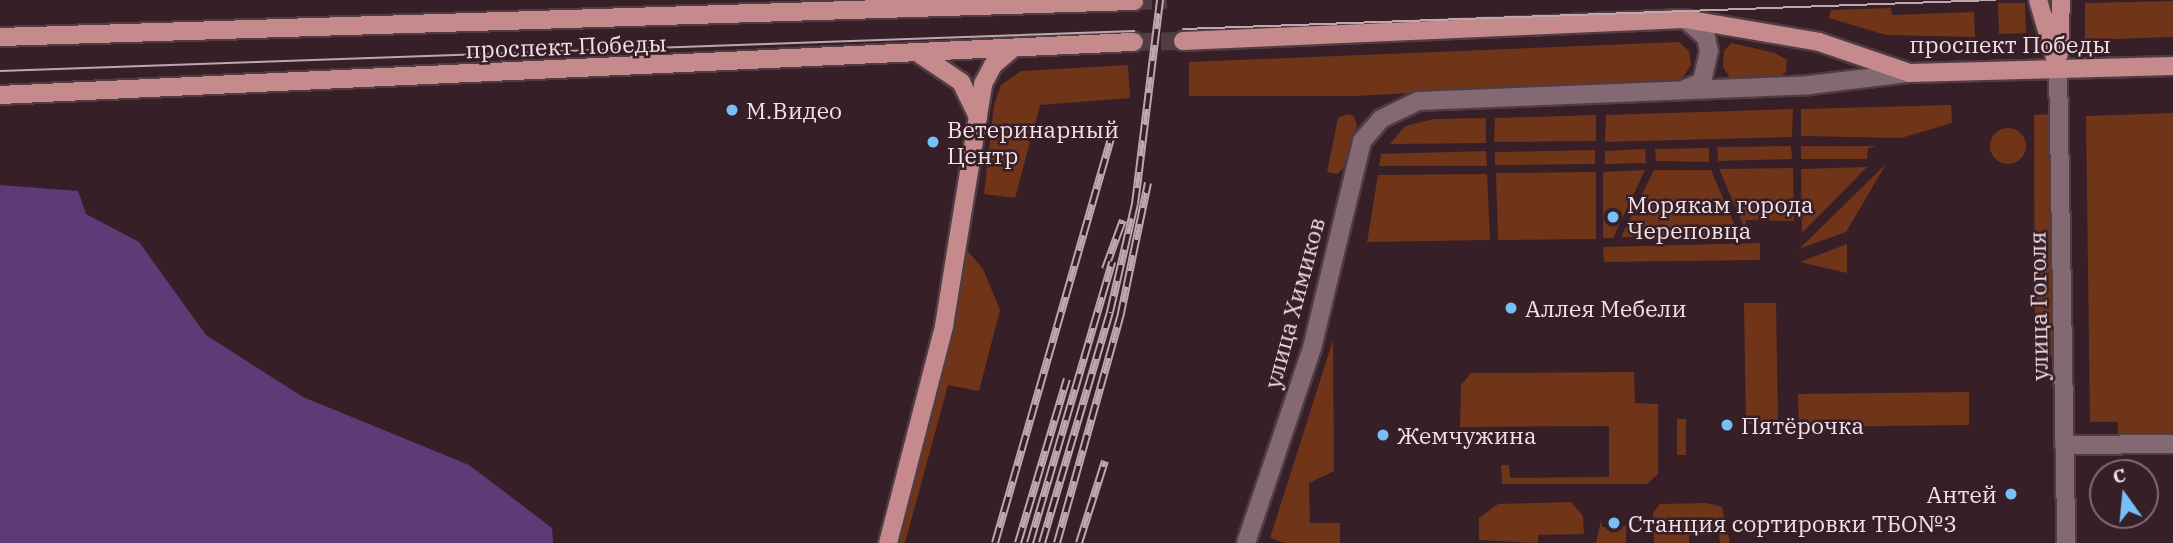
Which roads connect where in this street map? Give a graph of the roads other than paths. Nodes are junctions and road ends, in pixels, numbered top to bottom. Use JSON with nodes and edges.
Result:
{"nodes":[{"id":1,"x":2038,"y":0,"type":"edge"},
{"id":2,"x":2061,"y":0,"type":"edge"},
{"id":3,"x":1134,"y":1,"type":"edge"},
{"id":4,"x":1685,"y":19,"type":"junction"},
{"id":5,"x":0,"y":37,"type":"edge"},
{"id":6,"x":1183,"y":41,"type":"tunnel mouth"},
{"id":7,"x":1134,"y":42,"type":"tunnel mouth"},
{"id":8,"x":1012,"y":49,"type":"junction"},
{"id":9,"x":920,"y":54,"type":"junction"},
{"id":10,"x":2173,"y":66,"type":"edge"},
{"id":11,"x":2058,"y":68,"type":"junction"},
{"id":12,"x":1910,"y":72,"type":"junction"},
{"id":13,"x":1685,"y":89,"type":"junction"},
{"id":14,"x":0,"y":95,"type":"edge"},
{"id":15,"x":978,"y":117,"type":"junction"},
{"id":16,"x":2173,"y":444,"type":"edge"},
{"id":17,"x":2064,"y":445,"type":"junction"},
{"id":18,"x":888,"y":543,"type":"edge"},
{"id":19,"x":1246,"y":543,"type":"edge"},
{"id":20,"x":2066,"y":543,"type":"edge"}],
"edges":[{"from":1,"to":11,"type":"main road","name":"улица Гоголя"},
{"from":2,"to":11,"type":"main road","name":"улица Гоголя"},
{"from":3,"to":5,"type":"main road","name":"проспект Победы"},
{"from":4,"to":6,"type":"main road","name":"проспект Победы"},
{"from":4,"to":12,"type":"main road","name":"проспект Победы"},
{"from":4,"to":13,"type":"street"},
{"from":7,"to":8,"type":"main road","name":"проспект Победы"},
{"from":8,"to":9,"type":"main road","name":"проспект Победы"},
{"from":8,"to":15,"type":"main road"},
{"from":9,"to":14,"type":"main road","name":"проспект Победы"},
{"from":9,"to":15,"type":"main road"},
{"from":10,"to":11,"type":"main road","name":"проспект Победы"},
{"from":11,"to":12,"type":"main road","name":"проспект Победы"},
{"from":11,"to":17,"type":"street","name":"улица Гоголя"},
{"from":12,"to":13,"type":"street"},
{"from":13,"to":19,"type":"street","name":"улица Химиков"},
{"from":15,"to":18,"type":"main road"},
{"from":16,"to":17,"type":"street"},
{"from":17,"to":20,"type":"street","name":"улица Гоголя"}]}
